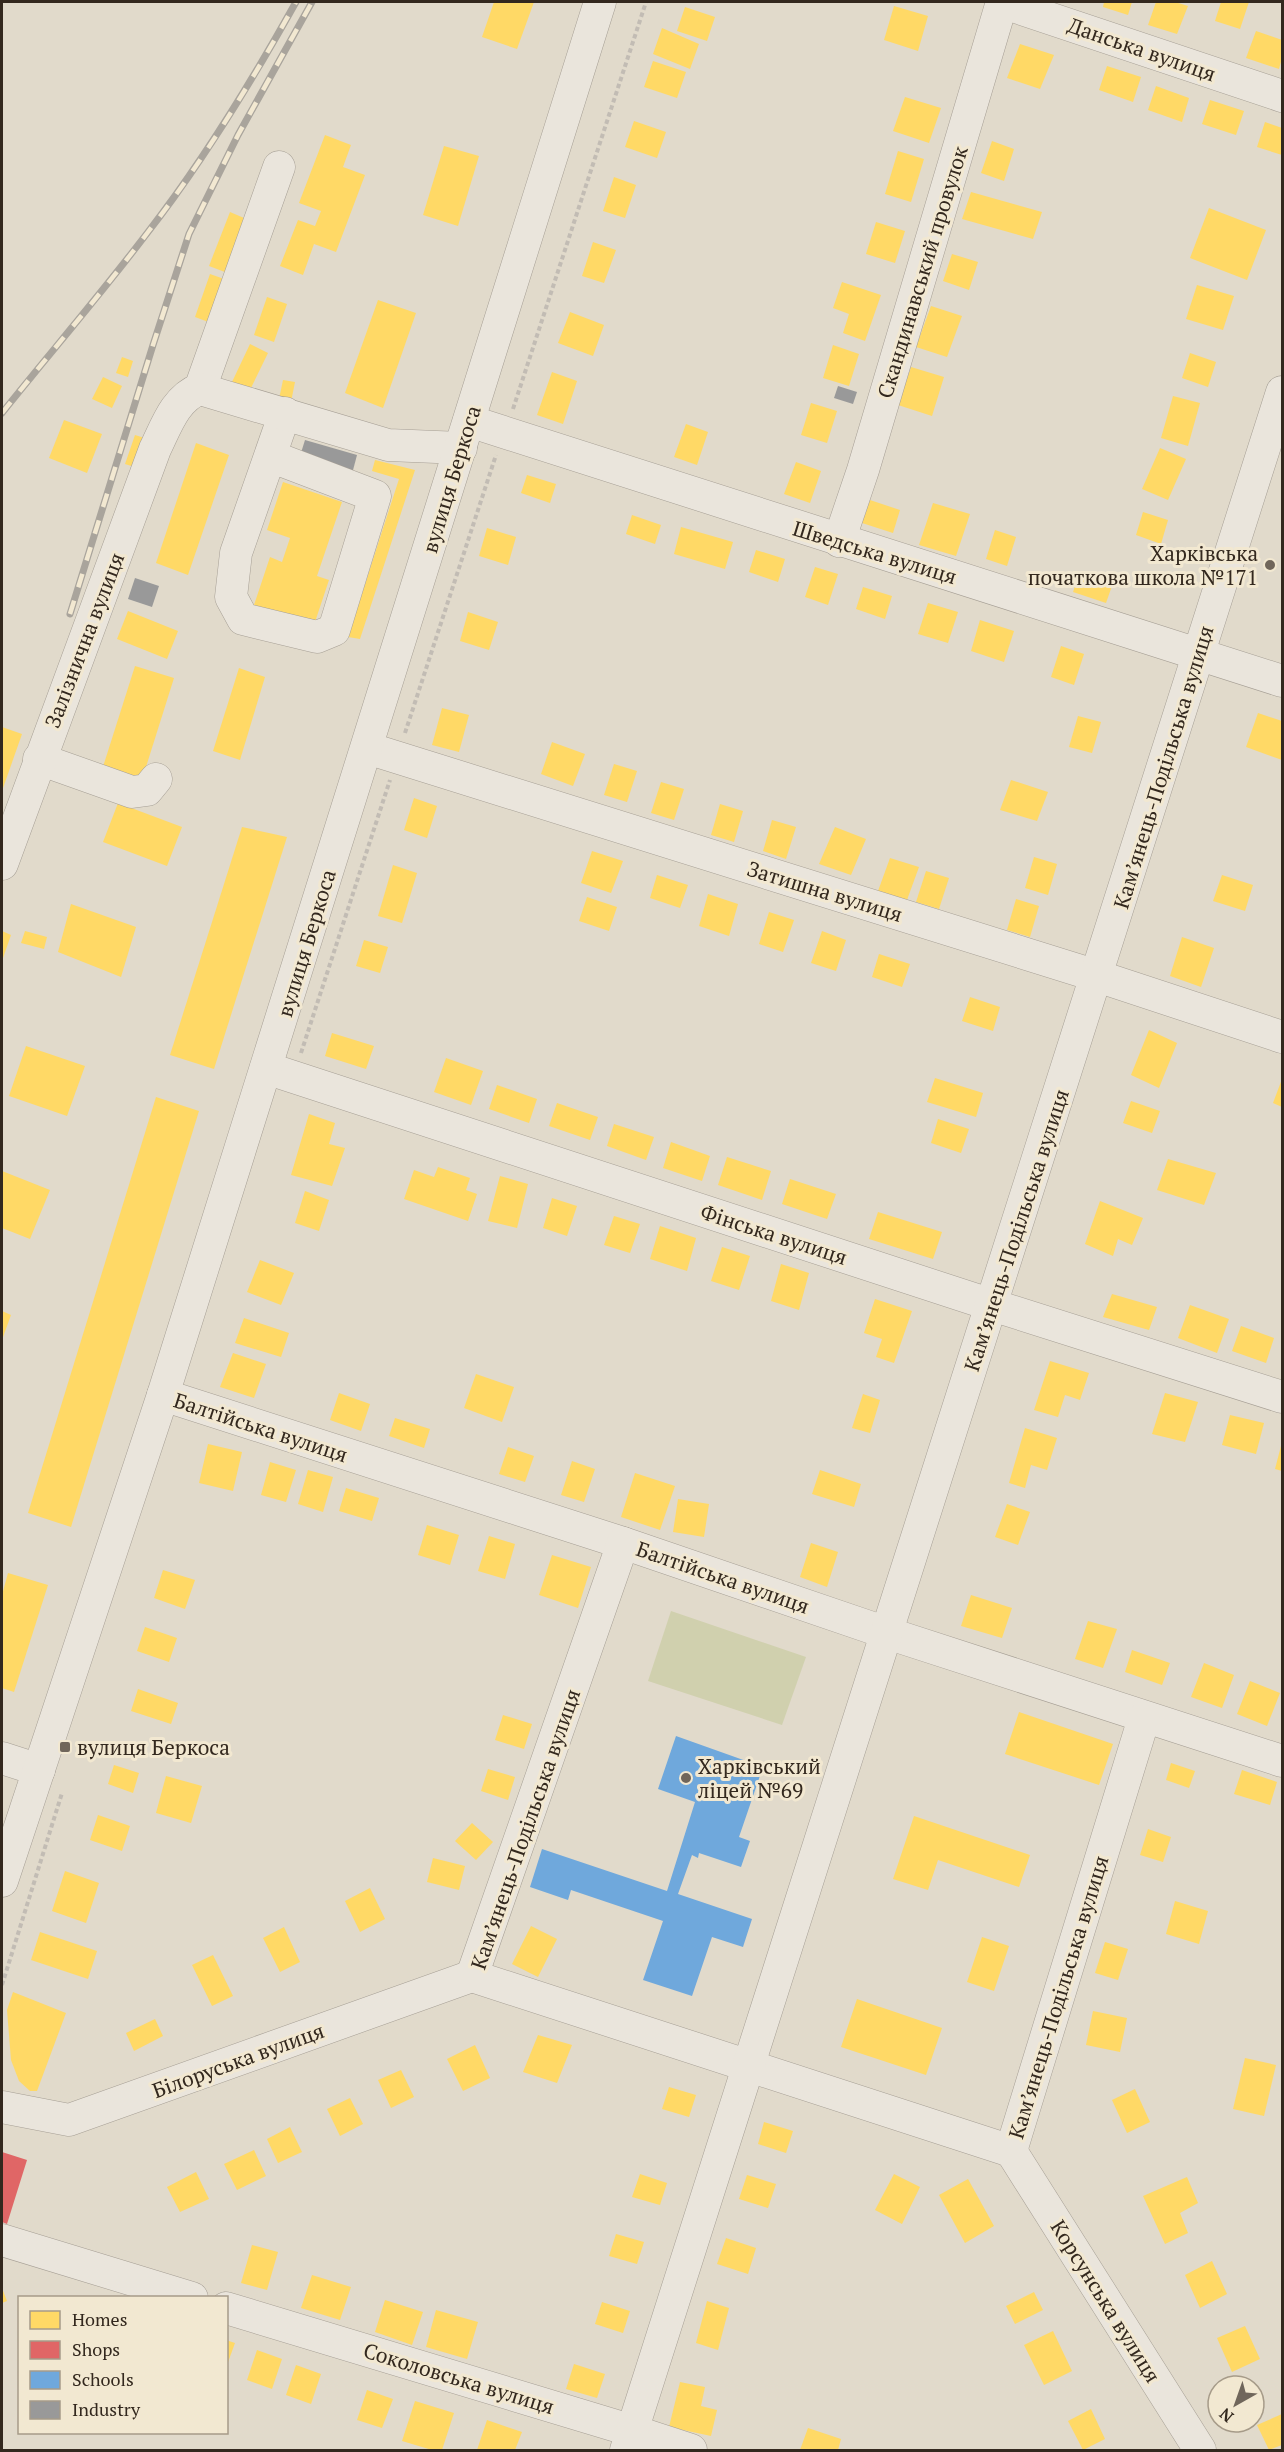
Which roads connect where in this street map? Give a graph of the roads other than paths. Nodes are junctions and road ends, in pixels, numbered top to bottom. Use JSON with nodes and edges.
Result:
{"nodes":[{"id":1,"x":600,"y":2,"type":"edge"},
{"id":2,"x":1002,"y":2,"type":"edge"},
{"id":3,"x":1282,"y":96,"type":"edge"},
{"id":4,"x":279,"y":167,"type":"dead end"},
{"id":5,"x":200,"y":389,"type":"junction"},
{"id":6,"x":1282,"y":392,"type":"edge"},
{"id":7,"x":285,"y":413,"type":"junction"},
{"id":8,"x":465,"y":435,"type":"junction"},
{"id":9,"x":270,"y":456,"type":"junction"},
{"id":10,"x":839,"y":541,"type":"junction"},
{"id":11,"x":1198,"y":652,"type":"junction"},
{"id":12,"x":1282,"y":681,"type":"edge"},
{"id":13,"x":367,"y":747,"type":"junction"},
{"id":14,"x":39,"y":759,"type":"junction"},
{"id":15,"x":156,"y":779,"type":"dead end"},
{"id":16,"x":2,"y":864,"type":"edge"},
{"id":17,"x":1097,"y":976,"type":"junction"},
{"id":18,"x":1282,"y":1037,"type":"edge"},
{"id":19,"x":266,"y":1068,"type":"junction"},
{"id":20,"x":992,"y":1305,"type":"junction"},
{"id":21,"x":163,"y":1395,"type":"junction"},
{"id":22,"x":1282,"y":1397,"type":"edge"},
{"id":23,"x":623,"y":1543,"type":"junction"},
{"id":24,"x":887,"y":1634,"type":"junction"},
{"id":25,"x":1144,"y":1718,"type":"junction"},
{"id":26,"x":2,"y":1758,"type":"edge"},
{"id":27,"x":1282,"y":1761,"type":"edge"},
{"id":28,"x":39,"y":1770,"type":"junction"},
{"id":29,"x":2,"y":1881,"type":"edge"},
{"id":30,"x":472,"y":1976,"type":"junction"},
{"id":31,"x":749,"y":2067,"type":"junction"},
{"id":32,"x":2,"y":2107,"type":"edge"},
{"id":33,"x":1011,"y":2151,"type":"junction"},
{"id":34,"x":2,"y":2240,"type":"edge"},
{"id":35,"x":185,"y":2296,"type":"edge"},
{"id":36,"x":228,"y":2309,"type":"edge"},
{"id":37,"x":630,"y":2441,"type":"edge"},
{"id":38,"x":691,"y":2451,"type":"edge"},
{"id":39,"x":1200,"y":2451,"type":"edge"}],
"edges":[{"from":1,"to":8,"type":"street","name":"вулиця Беркоса"},
{"from":2,"to":3,"type":"street","name":"Данська вулиця"},
{"from":2,"to":10,"type":"street","name":"Скандинавський провулок"},
{"from":4,"to":5,"type":"street"},
{"from":5,"to":7,"type":"street","name":"Шведська вулиця"},
{"from":5,"to":14,"type":"street","name":"Залізнична вулиця"},
{"from":6,"to":11,"type":"street","name":"Кам’янець-Подільська вулиця"},
{"from":7,"to":8,"type":"street","name":"Шведська вулиця"},
{"from":7,"to":9,"type":"street"},
{"from":8,"to":10,"type":"street","name":"Шведська вулиця"},
{"from":8,"to":13,"type":"street","name":"вулиця Беркоса"},
{"from":9,"to":9,"type":"street"},
{"from":10,"to":11,"type":"street","name":"Шведська вулиця"},
{"from":11,"to":12,"type":"street","name":"Шведська вулиця"},
{"from":11,"to":17,"type":"street","name":"Кам’янець-Подільська вулиця"},
{"from":13,"to":17,"type":"street","name":"Затишна вулиця"},
{"from":13,"to":19,"type":"street","name":"вулиця Беркоса"},
{"from":14,"to":15,"type":"street"},
{"from":14,"to":16,"type":"street","name":"Залізнична вулиця"},
{"from":17,"to":18,"type":"street","name":"Затишна вулиця"},
{"from":17,"to":20,"type":"street","name":"Кам’янець-Подільська вулиця"},
{"from":19,"to":20,"type":"street","name":"Фінська вулиця"},
{"from":19,"to":21,"type":"street","name":"вулиця Беркоса"},
{"from":20,"to":22,"type":"street","name":"Фінська вулиця"},
{"from":20,"to":24,"type":"street","name":"Кам’янець-Подільська вулиця"},
{"from":21,"to":23,"type":"street","name":"Балтійська вулиця"},
{"from":21,"to":28,"type":"street","name":"вулиця Беркоса"},
{"from":23,"to":24,"type":"street","name":"Балтійська вулиця"},
{"from":23,"to":30,"type":"street","name":"Кам’янець-Подільська вулиця"},
{"from":24,"to":25,"type":"street","name":"Балтійська вулиця"},
{"from":24,"to":31,"type":"street","name":"Кам’янець-Подільська вулиця"},
{"from":25,"to":27,"type":"street","name":"Балтійська вулиця"},
{"from":25,"to":33,"type":"street","name":"Кам’янець-Подільська вулиця"},
{"from":26,"to":28,"type":"street"},
{"from":28,"to":29,"type":"street","name":"вулиця Беркоса"},
{"from":30,"to":31,"type":"street","name":"Кам’янець-Подільська вулиця"},
{"from":30,"to":32,"type":"street","name":"Білоруська вулиця"},
{"from":31,"to":33,"type":"street","name":"Кам’янець-Подільська вулиця"},
{"from":31,"to":37,"type":"street","name":"Кам’янець-Подільська вулиця"},
{"from":33,"to":39,"type":"street","name":"Корсунська вулиця"},
{"from":34,"to":35,"type":"street"},
{"from":36,"to":37,"type":"street","name":"Соколовська вулиця"},
{"from":37,"to":38,"type":"street","name":"Соколовська вулиця"}]}
